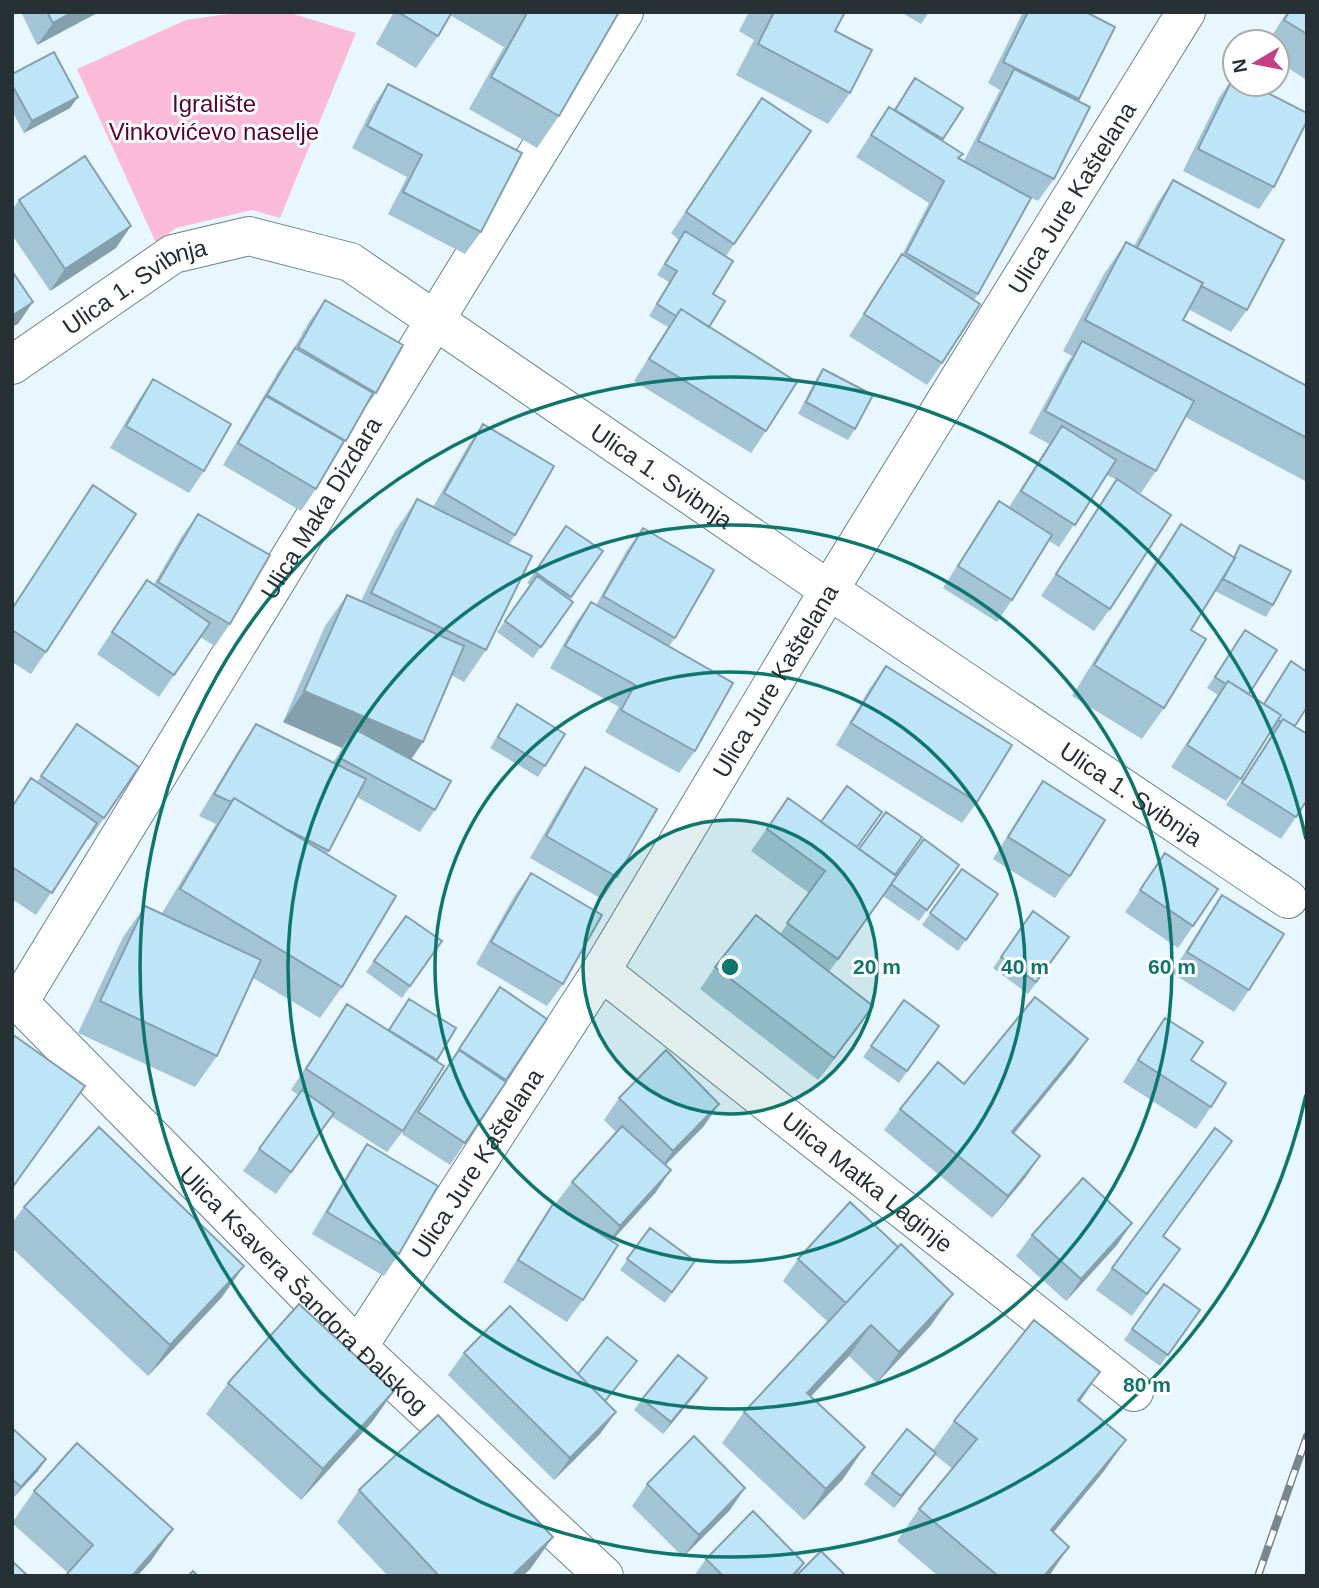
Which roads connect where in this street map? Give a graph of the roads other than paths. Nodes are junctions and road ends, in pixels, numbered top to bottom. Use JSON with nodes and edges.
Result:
{"nodes":[{"id":1,"x":624,"y":12,"type":"edge"},
{"id":2,"x":1186,"y":12,"type":"edge"},
{"id":3,"x":435,"y":320,"type":"junction"},
{"id":4,"x":12,"y":365,"type":"edge"},
{"id":5,"x":829,"y":590,"type":"junction"},
{"id":6,"x":1288,"y":899,"type":"dead end"},
{"id":7,"x":601,"y":971,"type":"junction"},
{"id":8,"x":16,"y":999,"type":"edge"},
{"id":9,"x":358,"y":1347,"type":"junction"},
{"id":10,"x":1134,"y":1392,"type":"dead end"},
{"id":11,"x":604,"y":1576,"type":"edge"}],
"edges":[{"from":1,"to":3,"type":"street","name":"Ulica Maka Dizdara"},
{"from":2,"to":5,"type":"street","name":"Ulica Jure Kaštelana"},
{"from":3,"to":4,"type":"street","name":"Ulica 1. Svibnja"},
{"from":3,"to":5,"type":"street","name":"Ulica 1. Svibnja"},
{"from":3,"to":8,"type":"street","name":"Ulica Maka Dizdara"},
{"from":5,"to":6,"type":"street","name":"Ulica 1. Svibnja"},
{"from":5,"to":7,"type":"street","name":"Ulica Jure Kaštelana"},
{"from":7,"to":9,"type":"street","name":"Ulica Jure Kaštelana"},
{"from":7,"to":10,"type":"street","name":"Ulica Matka Laginje"},
{"from":8,"to":9,"type":"street","name":"Ulica Ksavera Šandora Đalskog"},
{"from":9,"to":11,"type":"street","name":"Ulica Ksavera Šandora Đalskog"}]}
